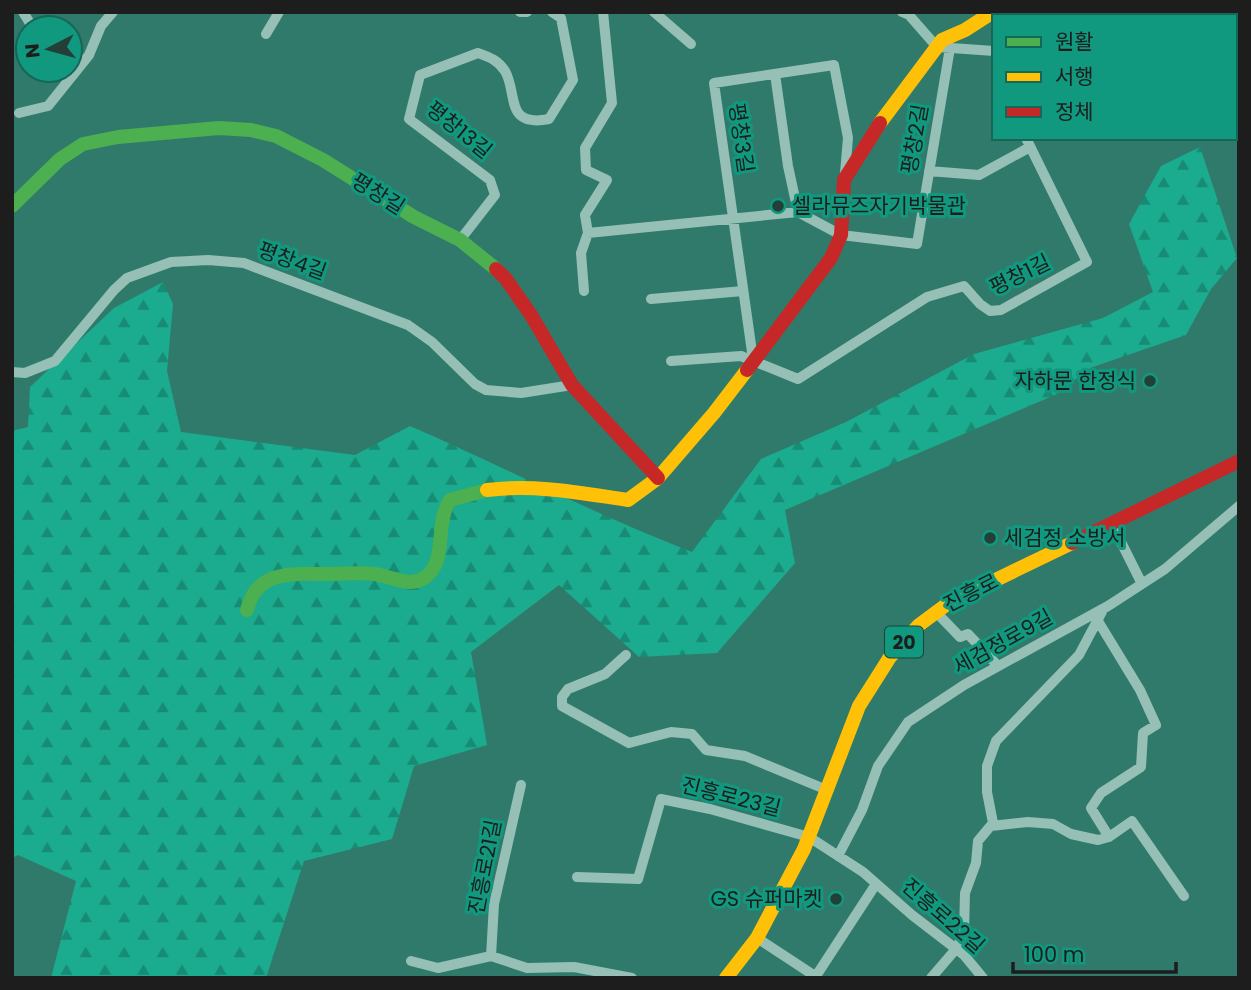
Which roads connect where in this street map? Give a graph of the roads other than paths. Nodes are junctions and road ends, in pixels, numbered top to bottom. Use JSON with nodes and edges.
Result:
{"nodes":[{"id":1,"x":113,"y":12,"type":"edge"},
{"id":2,"x":279,"y":12,"type":"edge"},
{"id":3,"x":520,"y":12,"type":"edge"},
{"id":4,"x":527,"y":12,"type":"edge"},
{"id":5,"x":552,"y":12,"type":"edge"},
{"id":6,"x":603,"y":12,"type":"edge"},
{"id":7,"x":654,"y":12,"type":"edge"},
{"id":8,"x":902,"y":12,"type":"edge"},
{"id":9,"x":993,"y":12,"type":"edge"},
{"id":10,"x":266,"y":34,"type":"dead end"},
{"id":11,"x":691,"y":44,"type":"dead end"},
{"id":12,"x":943,"y":48,"type":"junction"},
{"id":13,"x":992,"y":51,"type":"edge"},
{"id":14,"x":775,"y":74,"type":"junction"},
{"id":15,"x":19,"y":113,"type":"dead end"},
{"id":16,"x":1028,"y":143,"type":"edge"},
{"id":17,"x":929,"y":171,"type":"junction"},
{"id":18,"x":844,"y":180,"type":"junction"},
{"id":19,"x":12,"y":205,"type":"edge"},
{"id":20,"x":798,"y":212,"type":"junction"},
{"id":21,"x":733,"y":219,"type":"junction"},
{"id":22,"x":588,"y":233,"type":"junction"},
{"id":23,"x":841,"y":235,"type":"junction"},
{"id":24,"x":460,"y":240,"type":"junction"},
{"id":25,"x":584,"y":291,"type":"dead end"},
{"id":26,"x":743,"y":291,"type":"junction"},
{"id":27,"x":652,"y":299,"type":"dead end"},
{"id":28,"x":753,"y":359,"type":"junction"},
{"id":29,"x":671,"y":361,"type":"dead end"},
{"id":30,"x":12,"y":372,"type":"edge"},
{"id":31,"x":572,"y":385,"type":"junction"},
{"id":32,"x":1239,"y":461,"type":"edge"},
{"id":33,"x":658,"y":478,"type":"junction"},
{"id":34,"x":1239,"y":506,"type":"edge"},
{"id":35,"x":1112,"y":524,"type":"junction"},
{"id":36,"x":1142,"y":584,"type":"junction"},
{"id":37,"x":1104,"y":608,"type":"junction"},
{"id":38,"x":247,"y":610,"type":"dead end"},
{"id":39,"x":935,"y":611,"type":"junction"},
{"id":40,"x":1098,"y":621,"type":"junction"},
{"id":41,"x":626,"y":655,"type":"dead end"},
{"id":42,"x":998,"y":666,"type":"junction"},
{"id":43,"x":521,"y":785,"type":"dead end"},
{"id":44,"x":827,"y":790,"type":"junction"},
{"id":45,"x":991,"y":826,"type":"junction"},
{"id":46,"x":809,"y":837,"type":"junction"},
{"id":47,"x":1109,"y":837,"type":"junction"},
{"id":48,"x":838,"y":856,"type":"junction"},
{"id":49,"x":577,"y":877,"type":"dead end"},
{"id":50,"x":876,"y":884,"type":"junction"},
{"id":51,"x":1184,"y":896,"type":"dead end"},
{"id":52,"x":757,"y":938,"type":"junction"},
{"id":53,"x":956,"y":949,"type":"junction"},
{"id":54,"x":491,"y":956,"type":"junction"},
{"id":55,"x":411,"y":961,"type":"dead end"},
{"id":56,"x":817,"y":977,"type":"edge"},
{"id":57,"x":632,"y":978,"type":"edge"},
{"id":58,"x":726,"y":978,"type":"edge"},
{"id":59,"x":932,"y":978,"type":"edge"},
{"id":60,"x":983,"y":978,"type":"edge"}],
"edges":[{"from":1,"to":15,"type":"street"},
{"from":2,"to":10,"type":"street"},
{"from":3,"to":4,"type":"street"},
{"from":5,"to":24,"type":"street","name":"평창13길"},
{"from":6,"to":22,"type":"street"},
{"from":7,"to":11,"type":"street"},
{"from":8,"to":12,"type":"street"},
{"from":9,"to":12,"type":"street"},
{"from":12,"to":13,"type":"street"},
{"from":12,"to":17,"type":"street","name":"평창2길"},
{"from":12,"to":18,"type":"street"},
{"from":14,"to":18,"type":"street","name":"평창3길"},
{"from":14,"to":20,"type":"street","name":"평창3길"},
{"from":14,"to":21,"type":"street","name":"평창3길"},
{"from":16,"to":17,"type":"street","name":"평창1길"},
{"from":16,"to":28,"type":"street","name":"평창1길"},
{"from":17,"to":23,"type":"street","name":"평창2길"},
{"from":18,"to":23,"type":"street"},
{"from":19,"to":24,"type":"street","name":"평창길","number":"평창길"},
{"from":20,"to":21,"type":"street"},
{"from":20,"to":23,"type":"street"},
{"from":21,"to":22,"type":"street"},
{"from":21,"to":26,"type":"street","name":"평창3길"},
{"from":22,"to":25,"type":"street"},
{"from":23,"to":28,"type":"street"},
{"from":24,"to":31,"type":"street","name":"평창길","number":"평창길"},
{"from":26,"to":27,"type":"street"},
{"from":26,"to":28,"type":"street","name":"평창3길"},
{"from":28,"to":29,"type":"street"},
{"from":28,"to":33,"type":"street"},
{"from":30,"to":31,"type":"street","name":"평창4길"},
{"from":31,"to":33,"type":"street","name":"평창길","number":"평창길"},
{"from":32,"to":35,"type":"street","name":"진흥로","number":"20"},
{"from":33,"to":38,"type":"street"},
{"from":34,"to":36,"type":"street","name":"세검정로9길"},
{"from":35,"to":36,"type":"street"},
{"from":35,"to":39,"type":"street","name":"진흥로","number":"20"},
{"from":36,"to":37,"type":"street","name":"세검정로9길"},
{"from":37,"to":40,"type":"street"},
{"from":37,"to":42,"type":"street","name":"세검정로9길"},
{"from":39,"to":42,"type":"street"},
{"from":39,"to":44,"type":"street","name":"진흥로","number":"20"},
{"from":40,"to":45,"type":"street"},
{"from":40,"to":47,"type":"street"},
{"from":41,"to":44,"type":"street"},
{"from":42,"to":48,"type":"street","name":"세검정로9길"},
{"from":43,"to":54,"type":"street","name":"진흥로21길"},
{"from":44,"to":46,"type":"street","name":"진흥로","number":"20"},
{"from":45,"to":47,"type":"street"},
{"from":45,"to":53,"type":"street"},
{"from":46,"to":48,"type":"street","name":"진흥로22길"},
{"from":46,"to":49,"type":"street","name":"진흥로23길"},
{"from":46,"to":52,"type":"street","name":"진흥로","number":"20"},
{"from":47,"to":51,"type":"street"},
{"from":48,"to":50,"type":"street","name":"진흥로22길"},
{"from":50,"to":53,"type":"street","name":"진흥로22길"},
{"from":50,"to":56,"type":"street","name":"진흥로22길"},
{"from":52,"to":56,"type":"street"},
{"from":52,"to":58,"type":"street","name":"진흥로","number":"20"},
{"from":53,"to":59,"type":"street"},
{"from":53,"to":60,"type":"street","name":"진흥로22길"},
{"from":54,"to":55,"type":"street"},
{"from":54,"to":57,"type":"street"}]}
